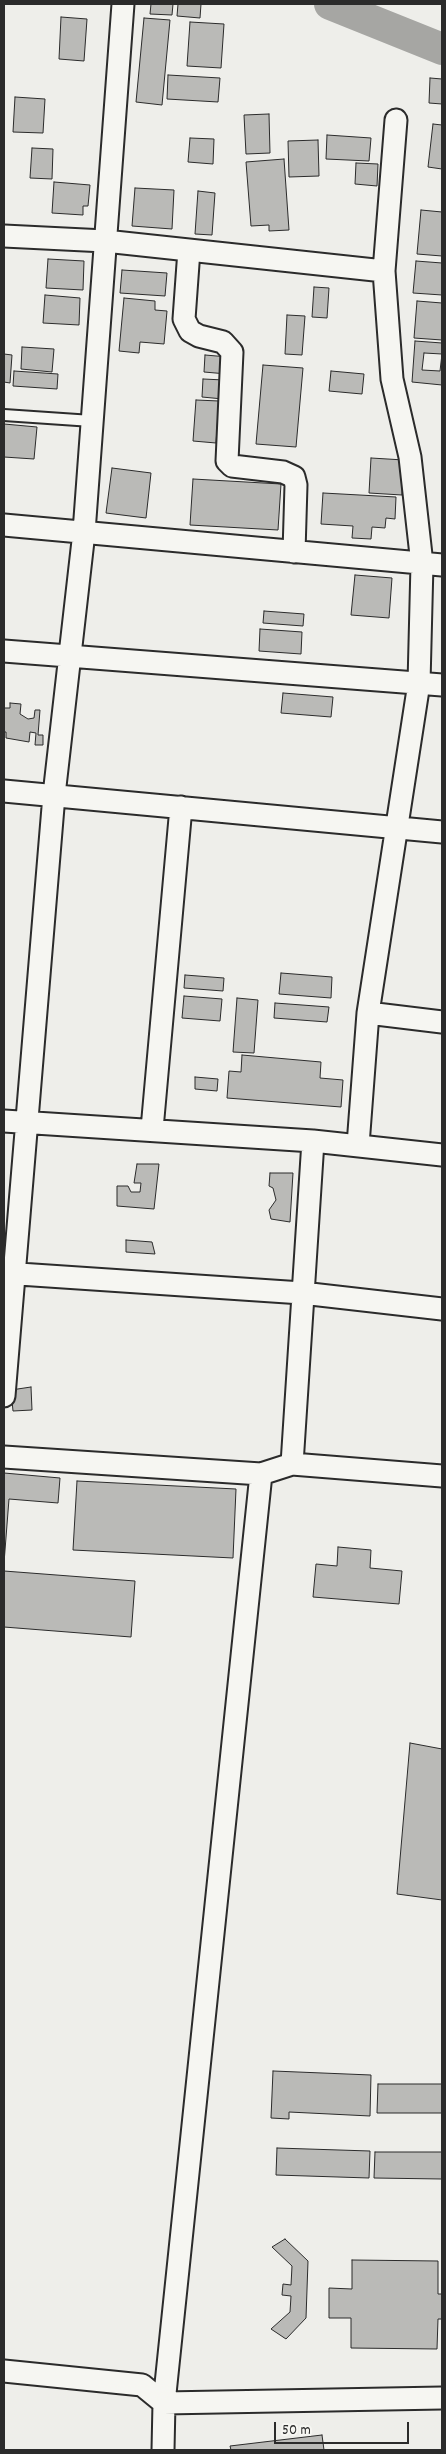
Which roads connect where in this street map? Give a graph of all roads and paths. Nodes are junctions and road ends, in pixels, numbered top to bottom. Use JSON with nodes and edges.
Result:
{"nodes":[{"id":1,"x":123,"y":4,"type":"edge"},
{"id":2,"x":396,"y":120,"type":"dead end"},
{"id":3,"x":4,"y":236,"type":"edge"},
{"id":4,"x":105,"y":241,"type":"junction"},
{"id":5,"x":190,"y":250,"type":"junction"},
{"id":6,"x":384,"y":271,"type":"junction"},
{"id":7,"x":4,"y":415,"type":"edge"},
{"id":8,"x":92,"y":421,"type":"junction"},
{"id":9,"x":4,"y":526,"type":"edge"},
{"id":10,"x":84,"y":532,"type":"junction"},
{"id":11,"x":294,"y":552,"type":"junction"},
{"id":12,"x":432,"y":564,"type":"edge"},
{"id":13,"x":4,"y":651,"type":"edge"},
{"id":14,"x":69,"y":657,"type":"junction"},
{"id":15,"x":419,"y":683,"type":"junction"},
{"id":16,"x":442,"y":685,"type":"edge"},
{"id":17,"x":4,"y":791,"type":"edge"},
{"id":18,"x":54,"y":795,"type":"junction"},
{"id":19,"x":181,"y":807,"type":"junction"},
{"id":20,"x":398,"y":827,"type":"junction"},
{"id":21,"x":442,"y":832,"type":"edge"},
{"id":22,"x":368,"y":1013,"type":"junction"},
{"id":23,"x":442,"y":1022,"type":"edge"},
{"id":24,"x":4,"y":1121,"type":"edge"},
{"id":25,"x":28,"y":1123,"type":"junction"},
{"id":26,"x":152,"y":1129,"type":"junction"},
{"id":27,"x":313,"y":1141,"type":"junction"},
{"id":28,"x":358,"y":1145,"type":"junction"},
{"id":29,"x":442,"y":1155,"type":"edge"},
{"id":30,"x":9,"y":1273,"type":"edge"},
{"id":31,"x":302,"y":1293,"type":"junction"},
{"id":32,"x":442,"y":1309,"type":"edge"},
{"id":33,"x":4,"y":1396,"type":"edge"},
{"id":34,"x":4,"y":1458,"type":"edge"},
{"id":35,"x":292,"y":1464,"type":"junction"},
{"id":36,"x":261,"y":1474,"type":"junction"},
{"id":37,"x":442,"y":1476,"type":"edge"},
{"id":38,"x":4,"y":2370,"type":"edge"},
{"id":39,"x":442,"y":2398,"type":"edge"},
{"id":40,"x":164,"y":2403,"type":"junction"},
{"id":41,"x":163,"y":2450,"type":"edge"}],
"edges":[{"from":1,"to":4,"type":"street"},
{"from":2,"to":6,"type":"street"},
{"from":3,"to":4,"type":"street"},
{"from":4,"to":5,"type":"street"},
{"from":4,"to":8,"type":"street"},
{"from":5,"to":6,"type":"street"},
{"from":5,"to":11,"type":"street"},
{"from":6,"to":12,"type":"street"},
{"from":7,"to":8,"type":"lane"},
{"from":8,"to":10,"type":"street"},
{"from":9,"to":10,"type":"street"},
{"from":10,"to":11,"type":"street"},
{"from":10,"to":14,"type":"street"},
{"from":11,"to":12,"type":"street"},
{"from":12,"to":15,"type":"street"},
{"from":13,"to":14,"type":"street"},
{"from":14,"to":15,"type":"street"},
{"from":14,"to":18,"type":"street"},
{"from":15,"to":16,"type":"street"},
{"from":15,"to":20,"type":"street"},
{"from":17,"to":18,"type":"street"},
{"from":18,"to":19,"type":"street"},
{"from":18,"to":25,"type":"street"},
{"from":19,"to":20,"type":"street"},
{"from":19,"to":26,"type":"street"},
{"from":20,"to":21,"type":"street"},
{"from":20,"to":22,"type":"street"},
{"from":22,"to":23,"type":"street"},
{"from":22,"to":28,"type":"street"},
{"from":24,"to":25,"type":"street"},
{"from":25,"to":26,"type":"street"},
{"from":25,"to":30,"type":"street"},
{"from":26,"to":27,"type":"street"},
{"from":27,"to":28,"type":"street"},
{"from":27,"to":31,"type":"street"},
{"from":28,"to":29,"type":"street"},
{"from":30,"to":31,"type":"street"},
{"from":30,"to":33,"type":"street"},
{"from":31,"to":32,"type":"street"},
{"from":31,"to":35,"type":"street"},
{"from":34,"to":36,"type":"street"},
{"from":35,"to":36,"type":"street"},
{"from":35,"to":37,"type":"street"},
{"from":36,"to":40,"type":"street"},
{"from":38,"to":40,"type":"street"},
{"from":39,"to":40,"type":"street"},
{"from":40,"to":41,"type":"street"}]}
